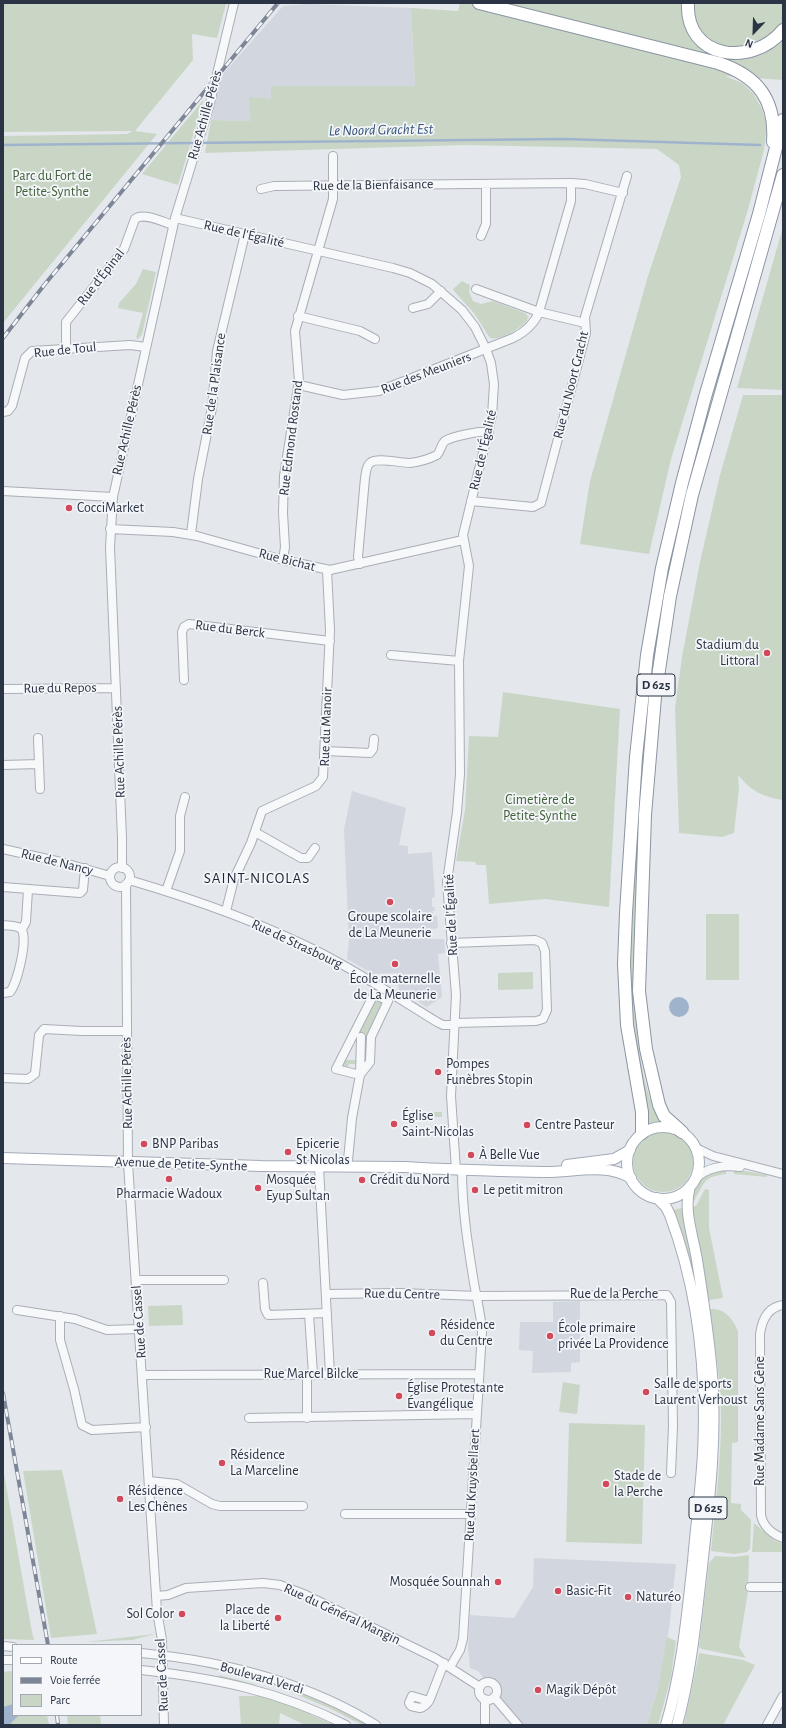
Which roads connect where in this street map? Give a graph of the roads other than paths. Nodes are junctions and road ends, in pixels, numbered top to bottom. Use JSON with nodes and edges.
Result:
{"nodes":[{"id":1,"x":234,"y":3,"type":"edge"},
{"id":2,"x":479,"y":3,"type":"edge"},
{"id":3,"x":688,"y":3,"type":"edge"},
{"id":4,"x":783,"y":30,"type":"edge"},
{"id":5,"x":782,"y":124,"type":"edge"},
{"id":6,"x":333,"y":156,"type":"dead end"},
{"id":7,"x":770,"y":172,"type":"junction"},
{"id":8,"x":628,"y":176,"type":"dead end"},
{"id":9,"x":783,"y":176,"type":"edge"},
{"id":10,"x":572,"y":183,"type":"junction"},
{"id":11,"x":486,"y":184,"type":"junction"},
{"id":12,"x":334,"y":185,"type":"junction"},
{"id":13,"x":261,"y":189,"type":"dead end"},
{"id":14,"x":622,"y":193,"type":"junction"},
{"id":15,"x":174,"y":221,"type":"junction"},
{"id":16,"x":245,"y":234,"type":"junction"},
{"id":17,"x":481,"y":236,"type":"dead end"},
{"id":18,"x":318,"y":250,"type":"junction"},
{"id":19,"x":476,"y":289,"type":"dead end"},
{"id":20,"x":441,"y":291,"type":"junction"},
{"id":21,"x":413,"y":308,"type":"dead end"},
{"id":22,"x":539,"y":312,"type":"junction"},
{"id":23,"x":298,"y":316,"type":"junction"},
{"id":24,"x":585,"y":323,"type":"junction"},
{"id":25,"x":375,"y":339,"type":"dead end"},
{"id":26,"x":146,"y":347,"type":"junction"},
{"id":27,"x":66,"y":348,"type":"junction"},
{"id":28,"x":486,"y":349,"type":"junction"},
{"id":29,"x":299,"y":385,"type":"junction"},
{"id":30,"x":3,"y":412,"type":"edge"},
{"id":31,"x":488,"y":432,"type":"junction"},
{"id":32,"x":3,"y":491,"type":"edge"},
{"id":33,"x":113,"y":497,"type":"junction"},
{"id":34,"x":471,"y":501,"type":"junction"},
{"id":35,"x":110,"y":529,"type":"junction"},
{"id":36,"x":191,"y":534,"type":"junction"},
{"id":37,"x":463,"y":540,"type":"junction"},
{"id":38,"x":283,"y":560,"type":"junction"},
{"id":39,"x":360,"y":564,"type":"junction"},
{"id":40,"x":327,"y":570,"type":"junction"},
{"id":41,"x":330,"y":641,"type":"junction"},
{"id":42,"x":391,"y":655,"type":"dead end"},
{"id":43,"x":458,"y":661,"type":"junction"},
{"id":44,"x":184,"y":680,"type":"dead end"},
{"id":45,"x":116,"y":688,"type":"junction"},
{"id":46,"x":3,"y":689,"type":"edge"},
{"id":47,"x":38,"y":738,"type":"dead end"},
{"id":48,"x":374,"y":739,"type":"dead end"},
{"id":49,"x":325,"y":751,"type":"junction"},
{"id":50,"x":39,"y":764,"type":"junction"},
{"id":51,"x":3,"y":765,"type":"edge"},
{"id":52,"x":40,"y":789,"type":"dead end"},
{"id":53,"x":185,"y":797,"type":"dead end"},
{"id":54,"x":255,"y":832,"type":"junction"},
{"id":55,"x":3,"y":848,"type":"edge"},
{"id":56,"x":315,"y":848,"type":"dead end"},
{"id":57,"x":86,"y":868,"type":"junction"},
{"id":58,"x":122,"y":868,"type":"junction"},
{"id":59,"x":110,"y":876,"type":"junction"},
{"id":60,"x":128,"y":882,"type":"junction"},
{"id":61,"x":3,"y":887,"type":"edge"},
{"id":62,"x":28,"y":890,"type":"junction"},
{"id":63,"x":166,"y":891,"type":"junction"},
{"id":64,"x":226,"y":911,"type":"junction"},
{"id":65,"x":3,"y":926,"type":"edge"},
{"id":66,"x":22,"y":929,"type":"junction"},
{"id":67,"x":452,"y":943,"type":"junction"},
{"id":68,"x":3,"y":993,"type":"edge"},
{"id":69,"x":384,"y":994,"type":"junction"},
{"id":70,"x":455,"y":1024,"type":"junction"},
{"id":71,"x":126,"y":1031,"type":"junction"},
{"id":72,"x":357,"y":1037,"type":"junction"},
{"id":73,"x":371,"y":1037,"type":"junction"},
{"id":74,"x":360,"y":1075,"type":"junction"},
{"id":75,"x":3,"y":1078,"type":"edge"},
{"id":76,"x":682,"y":1132,"type":"junction"},
{"id":77,"x":642,"y":1133,"type":"junction"},
{"id":78,"x":696,"y":1148,"type":"junction"},
{"id":79,"x":630,"y":1150,"type":"junction"},
{"id":80,"x":3,"y":1158,"type":"edge"},
{"id":81,"x":348,"y":1160,"type":"dead end"},
{"id":82,"x":128,"y":1163,"type":"junction"},
{"id":83,"x":319,"y":1167,"type":"junction"},
{"id":84,"x":459,"y":1170,"type":"junction"},
{"id":85,"x":528,"y":1172,"type":"junction"},
{"id":86,"x":773,"y":1172,"type":"junction"},
{"id":87,"x":783,"y":1174,"type":"edge"},
{"id":88,"x":631,"y":1178,"type":"junction"},
{"id":89,"x":693,"y":1183,"type":"junction"},
{"id":90,"x":656,"y":1198,"type":"junction"},
{"id":91,"x":136,"y":1280,"type":"junction"},
{"id":92,"x":224,"y":1280,"type":"dead end"},
{"id":93,"x":264,"y":1283,"type":"dead end"},
{"id":94,"x":326,"y":1294,"type":"junction"},
{"id":95,"x":477,"y":1296,"type":"junction"},
{"id":96,"x":783,"y":1304,"type":"edge"},
{"id":97,"x":17,"y":1310,"type":"dead end"},
{"id":98,"x":327,"y":1313,"type":"junction"},
{"id":99,"x":309,"y":1314,"type":"junction"},
{"id":100,"x":60,"y":1316,"type":"junction"},
{"id":101,"x":139,"y":1328,"type":"junction"},
{"id":102,"x":310,"y":1374,"type":"junction"},
{"id":103,"x":330,"y":1374,"type":"junction"},
{"id":104,"x":479,"y":1374,"type":"junction"},
{"id":105,"x":142,"y":1375,"type":"junction"},
{"id":106,"x":476,"y":1414,"type":"junction"},
{"id":107,"x":250,"y":1418,"type":"dead end"},
{"id":108,"x":307,"y":1418,"type":"junction"},
{"id":109,"x":146,"y":1427,"type":"junction"},
{"id":110,"x":672,"y":1472,"type":"dead end"},
{"id":111,"x":149,"y":1481,"type":"junction"},
{"id":112,"x":303,"y":1506,"type":"dead end"},
{"id":113,"x":345,"y":1514,"type":"dead end"},
{"id":114,"x":471,"y":1514,"type":"junction"},
{"id":115,"x":783,"y":1538,"type":"edge"},
{"id":116,"x":750,"y":1587,"type":"dead end"},
{"id":117,"x":783,"y":1587,"type":"edge"},
{"id":118,"x":156,"y":1596,"type":"junction"},
{"id":119,"x":142,"y":1653,"type":"edge"},
{"id":120,"x":163,"y":1656,"type":"junction"},
{"id":121,"x":447,"y":1665,"type":"junction"},
{"id":122,"x":142,"y":1670,"type":"edge"},
{"id":123,"x":162,"y":1672,"type":"junction"},
{"id":124,"x":480,"y":1687,"type":"junction"},
{"id":125,"x":783,"y":1696,"type":"edge"},
{"id":126,"x":494,"y":1697,"type":"junction"},
{"id":127,"x":485,"y":1699,"type":"junction"},
{"id":128,"x":429,"y":1701,"type":"dead end"},
{"id":129,"x":164,"y":1725,"type":"edge"},
{"id":130,"x":346,"y":1725,"type":"edge"},
{"id":131,"x":376,"y":1725,"type":"edge"},
{"id":132,"x":485,"y":1725,"type":"edge"},
{"id":133,"x":518,"y":1725,"type":"edge"},
{"id":134,"x":666,"y":1725,"type":"edge"},
{"id":135,"x":677,"y":1725,"type":"edge"},
{"id":136,"x":766,"y":1725,"type":"edge"}],
"edges":[{"from":1,"to":15,"type":"street","name":"Rue Achille Pérès"},
{"from":2,"to":7,"type":"highway"},
{"from":3,"to":4,"type":"highway"},
{"from":5,"to":7,"type":"highway","number":"D 625"},
{"from":6,"to":12,"type":"street","name":"Rue Edmond Rostand"},
{"from":7,"to":77,"type":"highway","number":"D 625"},
{"from":8,"to":14,"type":"street","name":"Rue du Noort Gracht"},
{"from":9,"to":76,"type":"highway","number":"D 625"},
{"from":10,"to":11,"type":"street","name":"Rue de la Bienfaisance"},
{"from":10,"to":14,"type":"street","name":"Rue de la Bienfaisance"},
{"from":10,"to":22,"type":"street","name":"Rue des Meuniers"},
{"from":11,"to":12,"type":"street","name":"Rue de la Bienfaisance"},
{"from":11,"to":17,"type":"street"},
{"from":12,"to":13,"type":"street","name":"Rue de la Bienfaisance"},
{"from":12,"to":18,"type":"street","name":"Rue Edmond Rostand"},
{"from":14,"to":24,"type":"street","name":"Rue du Noort Gracht"},
{"from":15,"to":16,"type":"street","name":"Rue de l'Égalité"},
{"from":15,"to":26,"type":"street","name":"Rue Achille Pérès"},
{"from":15,"to":27,"type":"street","name":"Rue d'Épinal"},
{"from":16,"to":18,"type":"street","name":"Rue de l'Égalité"},
{"from":16,"to":36,"type":"street","name":"Rue de la Plaisance"},
{"from":18,"to":20,"type":"street","name":"Rue de l'Égalité"},
{"from":18,"to":23,"type":"street","name":"Rue Edmond Rostand"},
{"from":19,"to":22,"type":"street"},
{"from":20,"to":21,"type":"street"},
{"from":20,"to":28,"type":"street","name":"Rue de l'Égalité"},
{"from":22,"to":24,"type":"street"},
{"from":22,"to":28,"type":"street","name":"Rue des Meuniers"},
{"from":23,"to":25,"type":"street"},
{"from":23,"to":29,"type":"street","name":"Rue Edmond Rostand"},
{"from":24,"to":34,"type":"street","name":"Rue du Noort Gracht"},
{"from":26,"to":27,"type":"street","name":"Rue de Toul"},
{"from":26,"to":33,"type":"street","name":"Rue Achille Pérès"},
{"from":27,"to":30,"type":"street","name":"Rue de Toul"},
{"from":28,"to":29,"type":"street","name":"Rue des Meuniers"},
{"from":28,"to":31,"type":"street","name":"Rue de l'Égalité"},
{"from":29,"to":38,"type":"street","name":"Rue Edmond Rostand"},
{"from":31,"to":34,"type":"street","name":"Rue de l'Égalité"},
{"from":31,"to":39,"type":"street"},
{"from":32,"to":33,"type":"street"},
{"from":33,"to":35,"type":"street","name":"Rue Achille Pérès"},
{"from":34,"to":37,"type":"street","name":"Rue de l'Égalité"},
{"from":35,"to":36,"type":"street","name":"Rue Bichat"},
{"from":35,"to":45,"type":"street","name":"Rue Achille Pérès"},
{"from":36,"to":38,"type":"street","name":"Rue Bichat"},
{"from":37,"to":39,"type":"street","name":"Rue Bichat"},
{"from":37,"to":43,"type":"street","name":"Rue de l'Égalité"},
{"from":38,"to":40,"type":"street","name":"Rue Bichat"},
{"from":39,"to":40,"type":"street","name":"Rue Bichat"},
{"from":40,"to":41,"type":"street","name":"Rue du Manoir"},
{"from":41,"to":44,"type":"street","name":"Rue du Berck"},
{"from":41,"to":49,"type":"street","name":"Rue du Manoir"},
{"from":42,"to":43,"type":"street"},
{"from":43,"to":67,"type":"street","name":"Rue de l'Égalité"},
{"from":45,"to":46,"type":"street","name":"Rue du Repos"},
{"from":45,"to":58,"type":"street","name":"Rue Achille Pérès"},
{"from":47,"to":50,"type":"street"},
{"from":48,"to":49,"type":"street"},
{"from":49,"to":54,"type":"street","name":"Rue du Manoir"},
{"from":50,"to":51,"type":"street"},
{"from":50,"to":52,"type":"street"},
{"from":53,"to":63,"type":"street"},
{"from":54,"to":56,"type":"street"},
{"from":54,"to":64,"type":"street","name":"Rue du Manoir"},
{"from":55,"to":57,"type":"street","name":"Rue de Nancy"},
{"from":57,"to":59,"type":"street","name":"Rue de Nancy"},
{"from":57,"to":62,"type":"street"},
{"from":58,"to":59,"type":"street"},
{"from":58,"to":60,"type":"street"},
{"from":59,"to":60,"type":"street"},
{"from":60,"to":63,"type":"street","name":"Rue de Strasbourg"},
{"from":60,"to":71,"type":"street","name":"Rue Achille Pérès"},
{"from":61,"to":62,"type":"street"},
{"from":62,"to":66,"type":"street"},
{"from":63,"to":64,"type":"street","name":"Rue de Strasbourg"},
{"from":64,"to":69,"type":"street","name":"Rue de Strasbourg"},
{"from":65,"to":66,"type":"street"},
{"from":66,"to":68,"type":"street"},
{"from":67,"to":70,"type":"street","name":"Rue de l'Égalité"},
{"from":67,"to":70,"type":"street","name":"Rue de Strasbourg"},
{"from":69,"to":70,"type":"street","name":"Rue de Strasbourg"},
{"from":69,"to":72,"type":"street"},
{"from":69,"to":73,"type":"street"},
{"from":70,"to":84,"type":"street","name":"Rue de l'Égalité"},
{"from":71,"to":75,"type":"street"},
{"from":71,"to":82,"type":"street","name":"Rue Achille Pérès"},
{"from":72,"to":73,"type":"street"},
{"from":72,"to":74,"type":"street"},
{"from":72,"to":74,"type":"street"},
{"from":73,"to":74,"type":"street"},
{"from":74,"to":81,"type":"street"},
{"from":76,"to":77,"type":"main road"},
{"from":76,"to":78,"type":"main road"},
{"from":77,"to":79,"type":"main road"},
{"from":78,"to":86,"type":"street"},
{"from":78,"to":89,"type":"main road"},
{"from":79,"to":85,"type":"main road","name":"Avenue de Petite-Synthe"},
{"from":79,"to":88,"type":"main road"},
{"from":80,"to":82,"type":"main road","name":"Avenue de Petite-Synthe"},
{"from":82,"to":83,"type":"main road","name":"Avenue de Petite-Synthe"},
{"from":82,"to":91,"type":"street","name":"Rue de Cassel"},
{"from":83,"to":84,"type":"main road","name":"Avenue de Petite-Synthe"},
{"from":83,"to":94,"type":"street"},
{"from":84,"to":85,"type":"main road","name":"Avenue de Petite-Synthe"},
{"from":84,"to":95,"type":"street","name":"Rue du Kruysbellaert"},
{"from":85,"to":88,"type":"main road","name":"Avenue de Petite-Synthe"},
{"from":86,"to":87,"type":"street"},
{"from":86,"to":89,"type":"street"},
{"from":88,"to":90,"type":"main road"},
{"from":89,"to":90,"type":"main road"},
{"from":89,"to":135,"type":"main road","number":"D 625"},
{"from":90,"to":134,"type":"main road","number":"D 625"},
{"from":91,"to":92,"type":"street"},
{"from":91,"to":101,"type":"street","name":"Rue de Cassel"},
{"from":93,"to":99,"type":"street"},
{"from":94,"to":95,"type":"street","name":"Rue du Centre"},
{"from":94,"to":98,"type":"street"},
{"from":95,"to":104,"type":"street","name":"Rue du Kruysbellaert"},
{"from":95,"to":110,"type":"street","name":"Rue de la Perche"},
{"from":96,"to":115,"type":"street","name":"Rue Madame Sans Gêne"},
{"from":97,"to":100,"type":"street"},
{"from":98,"to":99,"type":"street"},
{"from":98,"to":103,"type":"street"},
{"from":99,"to":102,"type":"street"},
{"from":100,"to":101,"type":"street"},
{"from":100,"to":109,"type":"street"},
{"from":101,"to":105,"type":"street","name":"Rue de Cassel"},
{"from":102,"to":103,"type":"street","name":"Rue Marcel Bilcke"},
{"from":102,"to":105,"type":"street","name":"Rue Marcel Bilcke"},
{"from":102,"to":108,"type":"street"},
{"from":103,"to":104,"type":"street","name":"Rue Marcel Bilcke"},
{"from":104,"to":106,"type":"street","name":"Rue du Kruysbellaert"},
{"from":105,"to":109,"type":"street","name":"Rue de Cassel"},
{"from":106,"to":108,"type":"street"},
{"from":106,"to":114,"type":"street","name":"Rue du Kruysbellaert"},
{"from":107,"to":108,"type":"street"},
{"from":109,"to":111,"type":"street","name":"Rue de Cassel"},
{"from":111,"to":112,"type":"street"},
{"from":111,"to":118,"type":"street","name":"Rue de Cassel"},
{"from":113,"to":114,"type":"street"},
{"from":114,"to":121,"type":"street","name":"Rue du Kruysbellaert"},
{"from":116,"to":117,"type":"street"},
{"from":118,"to":120,"type":"street","name":"Rue de Cassel"},
{"from":118,"to":121,"type":"street","name":"Rue du Général Mangin"},
{"from":119,"to":120,"type":"street","name":"Boulevard Verdi"},
{"from":120,"to":123,"type":"street","name":"Rue de Cassel"},
{"from":120,"to":131,"type":"street","name":"Boulevard Verdi"},
{"from":121,"to":124,"type":"street"},
{"from":121,"to":128,"type":"street","name":"Rue du Kruysbellaert"},
{"from":122,"to":123,"type":"street","name":"Boulevard Verdi"},
{"from":123,"to":129,"type":"street","name":"Rue de Cassel"},
{"from":123,"to":130,"type":"street","name":"Boulevard Verdi"},
{"from":124,"to":126,"type":"street"},
{"from":124,"to":127,"type":"street"},
{"from":125,"to":136,"type":"street"},
{"from":126,"to":127,"type":"street"},
{"from":126,"to":133,"type":"street"},
{"from":127,"to":132,"type":"street"}]}
